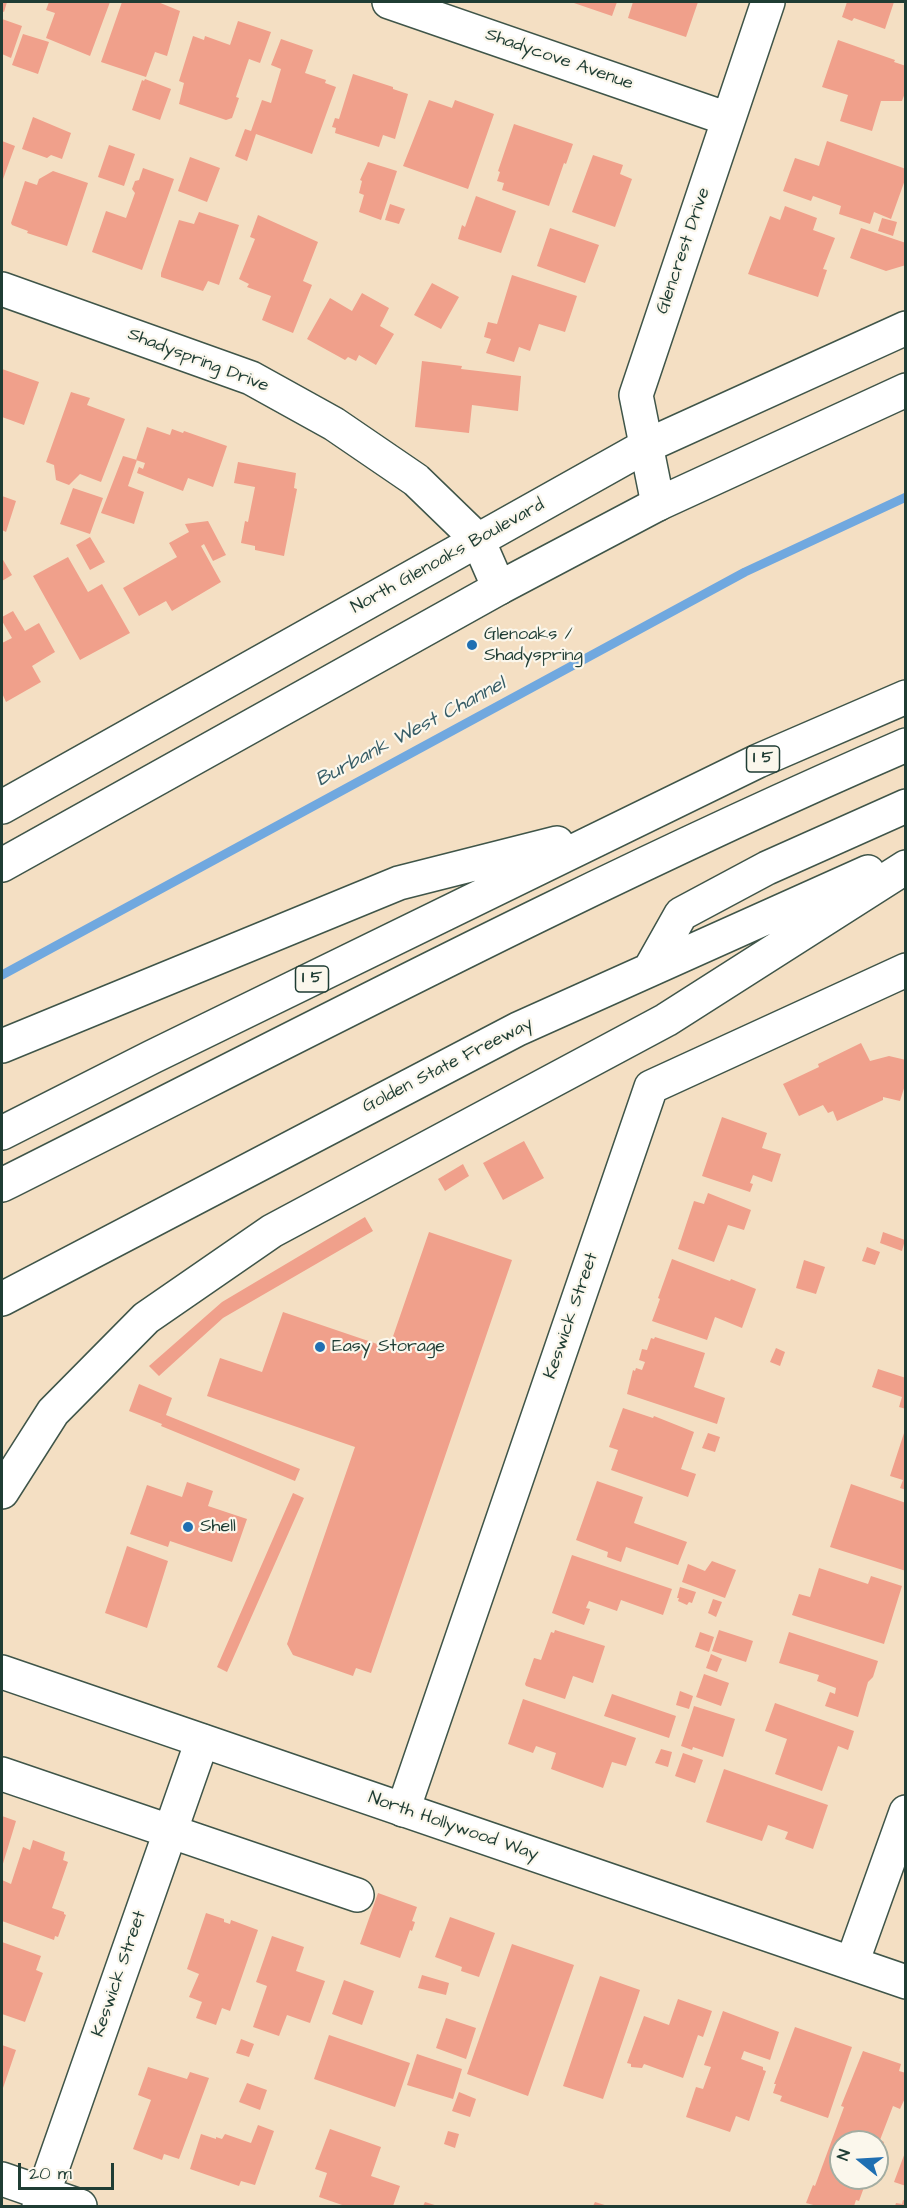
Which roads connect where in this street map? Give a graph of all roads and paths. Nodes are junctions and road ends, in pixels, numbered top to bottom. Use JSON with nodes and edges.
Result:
{"nodes":[{"id":1,"x":389,"y":2,"type":"edge"},
{"id":2,"x":768,"y":2,"type":"edge"},
{"id":3,"x":728,"y":119,"type":"junction"},
{"id":4,"x":2,"y":289,"type":"edge"},
{"id":5,"x":906,"y":328,"type":"edge"},
{"id":6,"x":906,"y":390,"type":"edge"},
{"id":7,"x":646,"y":446,"type":"junction"},
{"id":8,"x":658,"y":504,"type":"junction"},
{"id":9,"x":478,"y":540,"type":"junction"},
{"id":10,"x":499,"y":588,"type":"junction"},
{"id":11,"x":906,"y":698,"type":"edge"},
{"id":12,"x":906,"y":745,"type":"edge"},
{"id":13,"x":906,"y":806,"type":"edge"},
{"id":14,"x":2,"y":807,"type":"edge"},
{"id":15,"x":623,"y":826,"type":"junction"},
{"id":16,"x":906,"y":856,"type":"edge"},
{"id":17,"x":2,"y":865,"type":"edge"},
{"id":18,"x":906,"y":867,"type":"edge"},
{"id":19,"x":650,"y":969,"type":"junction"},
{"id":20,"x":906,"y":970,"type":"edge"},
{"id":21,"x":2,"y":1046,"type":"edge"},
{"id":22,"x":2,"y":1133,"type":"edge"},
{"id":23,"x":2,"y":1185,"type":"edge"},
{"id":24,"x":2,"y":1299,"type":"edge"},
{"id":25,"x":2,"y":1492,"type":"edge"},
{"id":26,"x":2,"y":1672,"type":"edge"},
{"id":27,"x":202,"y":1741,"type":"junction"},
{"id":28,"x":2,"y":1774,"type":"edge"},
{"id":29,"x":402,"y":1810,"type":"junction"},
{"id":30,"x":906,"y":1812,"type":"edge"},
{"id":31,"x":170,"y":1831,"type":"junction"},
{"id":32,"x":357,"y":1895,"type":"dead end"},
{"id":33,"x":852,"y":1963,"type":"junction"},
{"id":34,"x":906,"y":1982,"type":"edge"},
{"id":35,"x":2,"y":2180,"type":"edge"},
{"id":36,"x":41,"y":2200,"type":"edge"},
{"id":37,"x":80,"y":2206,"type":"edge"}],
"edges":[{"from":1,"to":3,"type":"main road","name":"Shadycove Avenue"},
{"from":2,"to":3,"type":"main road","name":"Glencrest Drive"},
{"from":3,"to":7,"type":"main road","name":"Glencrest Drive"},
{"from":4,"to":9,"type":"main road","name":"Shadyspring Drive"},
{"from":5,"to":7,"type":"main road","name":"North Glenoaks Boulevard"},
{"from":6,"to":8,"type":"main road"},
{"from":7,"to":8,"type":"main road","name":"Glencrest Drive"},
{"from":7,"to":9,"type":"main road","name":"North Glenoaks Boulevard"},
{"from":8,"to":10,"type":"main road"},
{"from":9,"to":10,"type":"main road","name":"Shadyspring Drive"},
{"from":9,"to":14,"type":"main road","name":"North Glenoaks Boulevard"},
{"from":10,"to":17,"type":"main road"},
{"from":11,"to":15,"type":"main road","number":"I 5"},
{"from":12,"to":23,"type":"main road"},
{"from":13,"to":19,"type":"main road"},
{"from":15,"to":21,"type":"main road"},
{"from":15,"to":22,"type":"main road","number":"I 5"},
{"from":16,"to":19,"type":"main road","name":"Golden State Freeway"},
{"from":18,"to":25,"type":"main road"},
{"from":19,"to":24,"type":"main road","name":"Golden State Freeway"},
{"from":20,"to":29,"type":"main road","name":"Keswick Street"},
{"from":26,"to":27,"type":"main road","name":"North Hollywood Way"},
{"from":27,"to":29,"type":"main road","name":"North Hollywood Way"},
{"from":27,"to":31,"type":"main road","name":"Keswick Street"},
{"from":28,"to":31,"type":"main road"},
{"from":29,"to":33,"type":"main road","name":"North Hollywood Way"},
{"from":30,"to":33,"type":"main road"},
{"from":31,"to":32,"type":"main road"},
{"from":31,"to":36,"type":"main road","name":"Keswick Street"},
{"from":33,"to":34,"type":"main road","name":"North Hollywood Way"},
{"from":35,"to":36,"type":"main road"},
{"from":36,"to":37,"type":"main road"}]}
